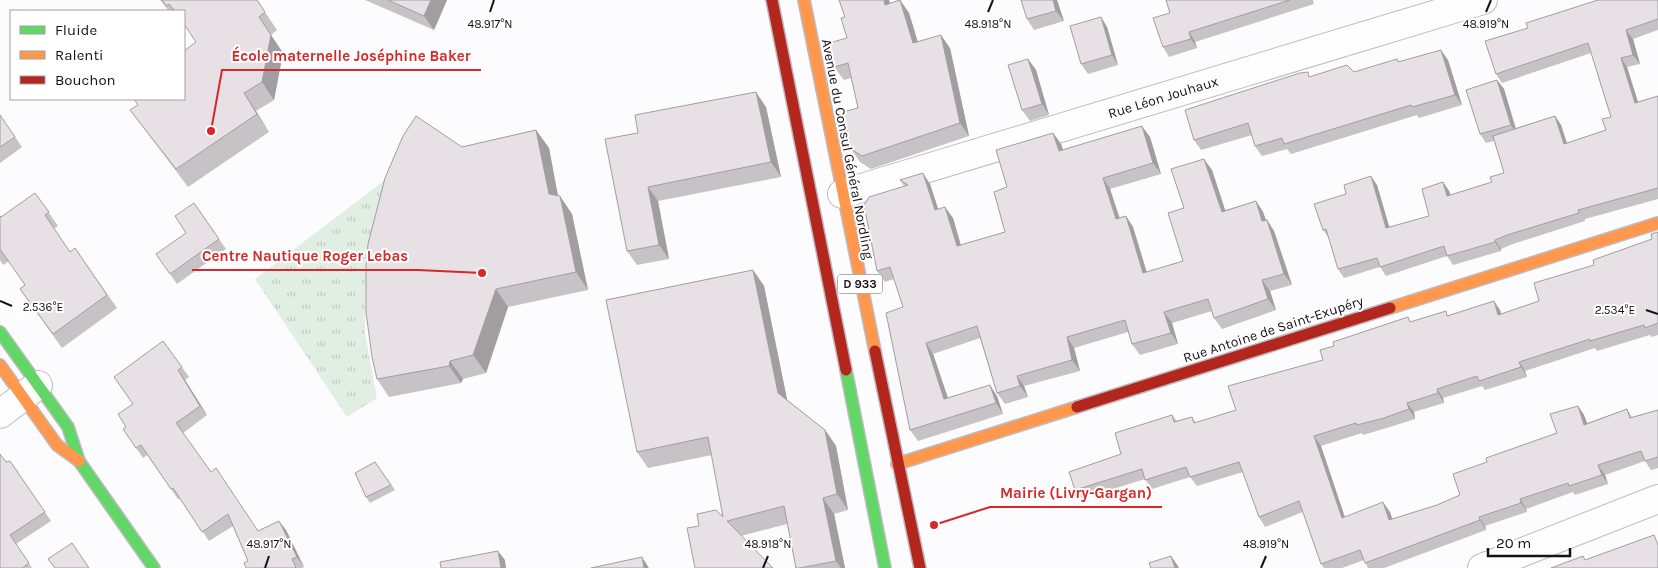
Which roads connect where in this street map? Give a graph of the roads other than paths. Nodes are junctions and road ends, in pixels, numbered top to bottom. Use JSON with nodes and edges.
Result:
{"nodes":[{"id":1,"x":772,"y":0,"type":"edge"},
{"id":2,"x":804,"y":0,"type":"edge"},
{"id":3,"x":1484,"y":0,"type":"edge"},
{"id":4,"x":842,"y":194,"type":"junction"},
{"id":5,"x":1658,"y":223,"type":"edge"},
{"id":6,"x":0,"y":332,"type":"edge"},
{"id":7,"x":0,"y":365,"type":"edge"},
{"id":8,"x":19,"y":398,"type":"edge"},
{"id":9,"x":79,"y":461,"type":"junction"},
{"id":10,"x":897,"y":464,"type":"junction"},
{"id":11,"x":1658,"y":499,"type":"edge"},
{"id":12,"x":154,"y":568,"type":"edge"},
{"id":13,"x":885,"y":568,"type":"edge"},
{"id":14,"x":920,"y":568,"type":"edge"},
{"id":15,"x":1482,"y":568,"type":"edge"}],
"edges":[{"from":1,"to":13,"type":"main road","number":"D 933"},
{"from":2,"to":4,"type":"main road","name":"Avenue du Consul Général Nordling","number":"D 933"},
{"from":3,"to":4,"type":"street","name":"Rue Léon Jouhaux"},
{"from":4,"to":10,"type":"main road","name":"Avenue du Consul Général Nordling","number":"D 933"},
{"from":5,"to":10,"type":"main road","name":"Rue Antoine de Saint-Exupéry"},
{"from":6,"to":8,"type":"main road"},
{"from":7,"to":8,"type":"main road"},
{"from":8,"to":9,"type":"main road"},
{"from":8,"to":9,"type":"main road"},
{"from":9,"to":12,"type":"main road"},
{"from":10,"to":14,"type":"main road","name":"Avenue du Consul Général Nordling","number":"D 933"},
{"from":11,"to":15,"type":"street"}]}
